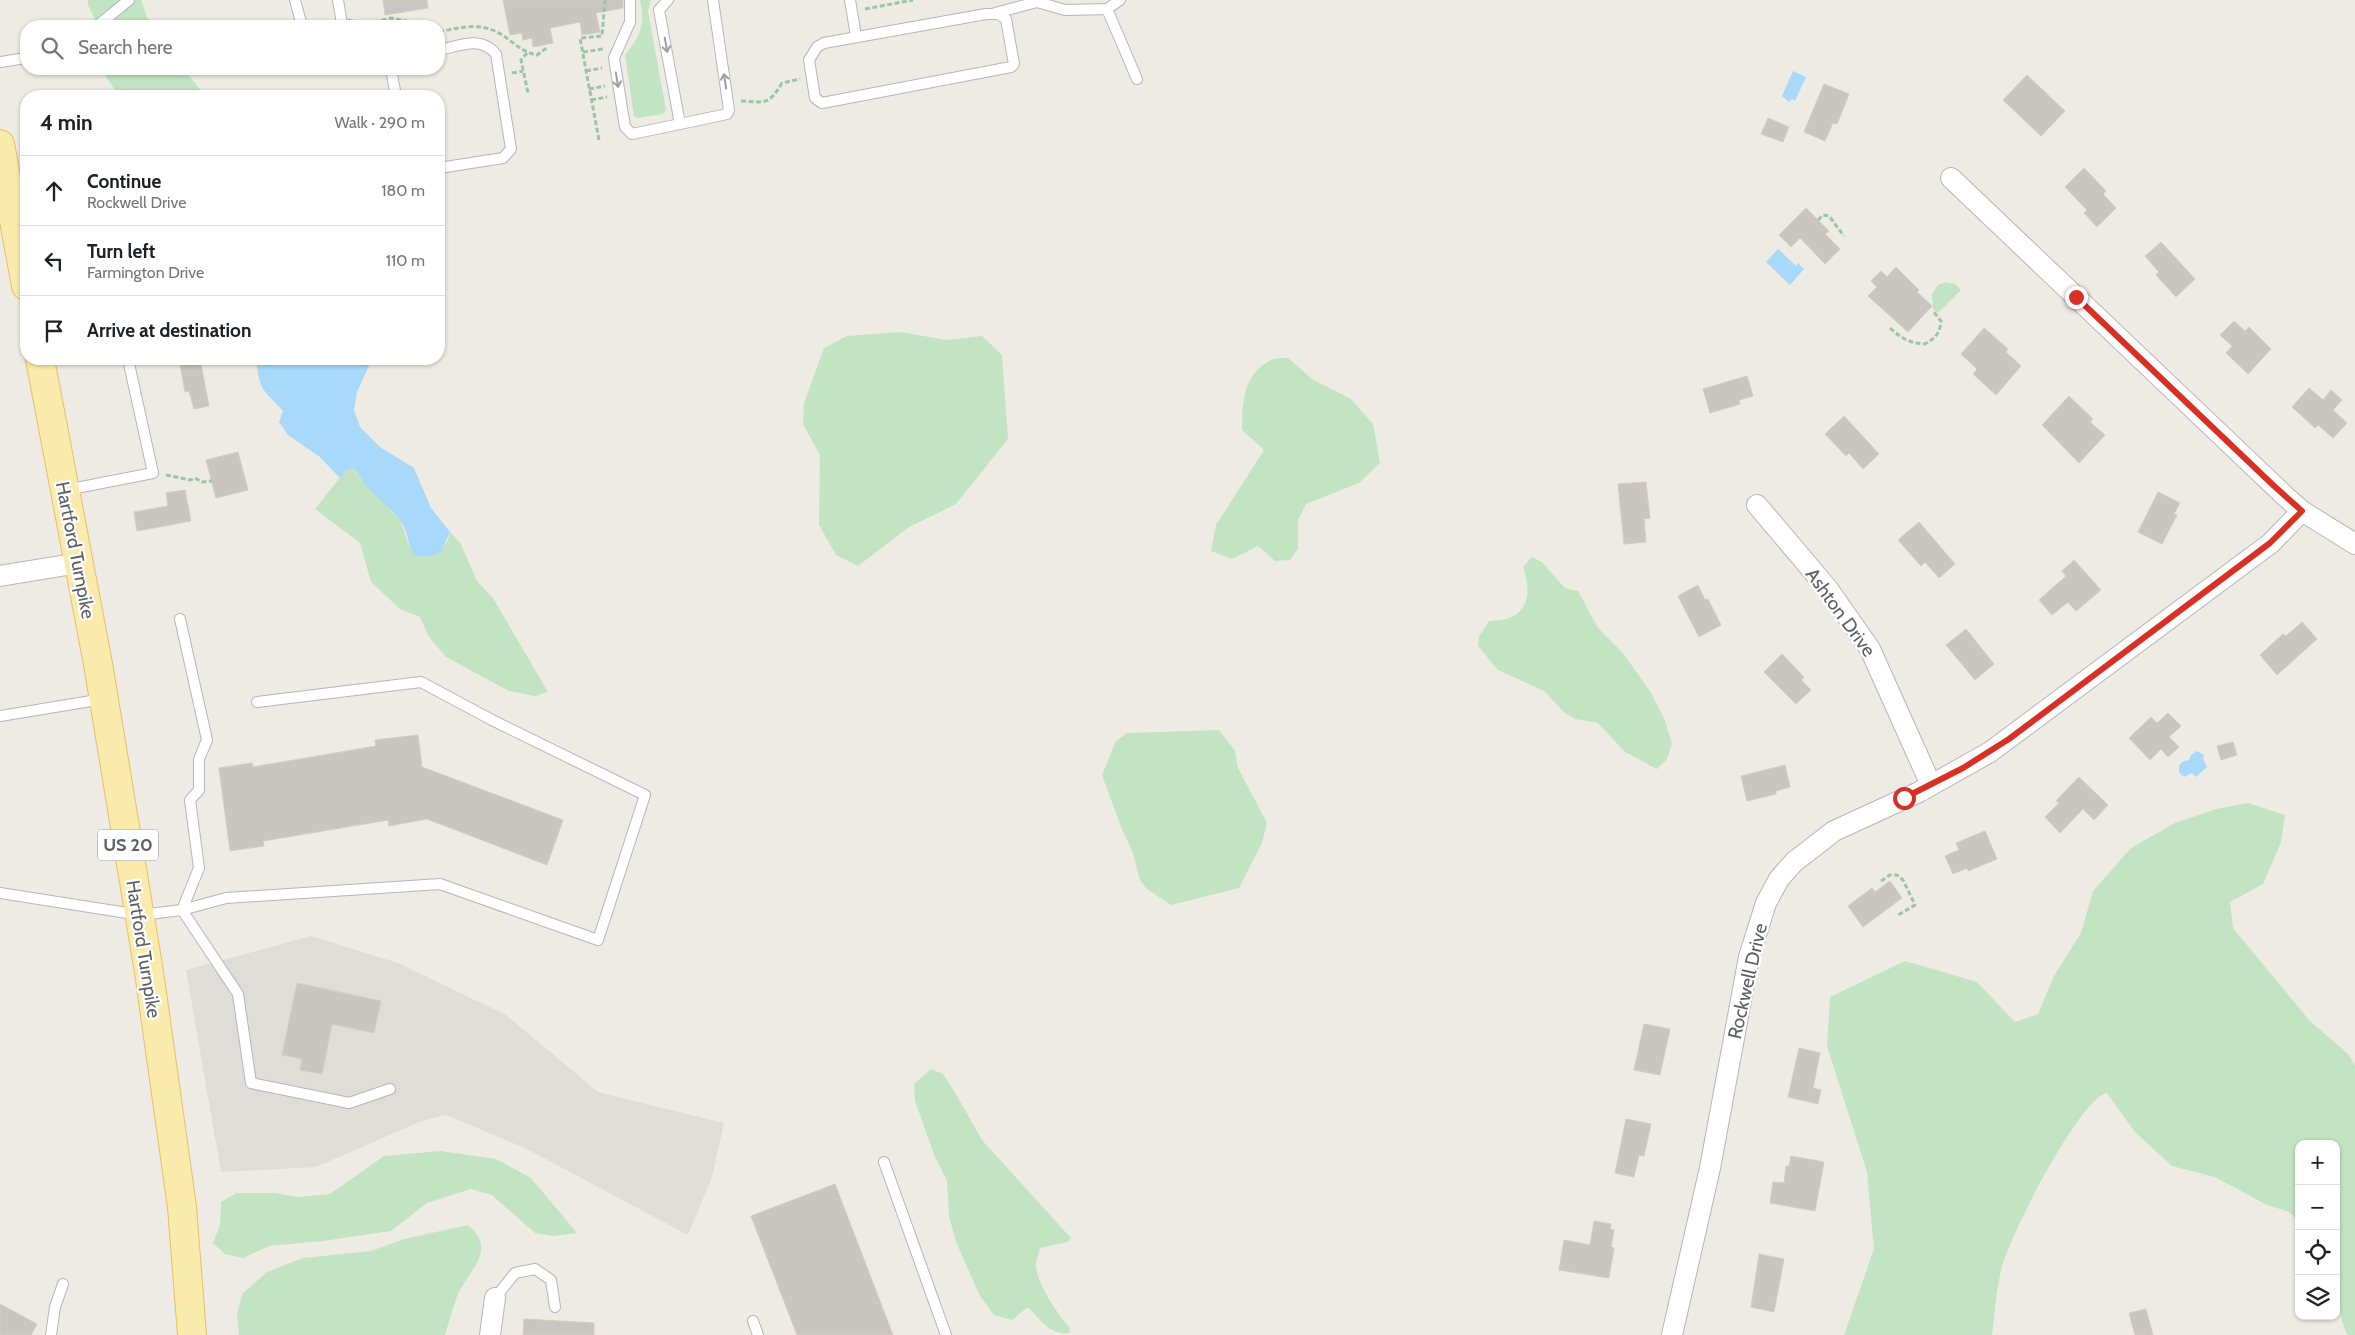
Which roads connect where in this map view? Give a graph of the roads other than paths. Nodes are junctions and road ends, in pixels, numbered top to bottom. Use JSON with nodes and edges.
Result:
{"nodes":[{"id":1,"x":129,"y":0,"type":"edge"},
{"id":2,"x":295,"y":0,"type":"edge"},
{"id":3,"x":338,"y":0,"type":"edge"},
{"id":4,"x":630,"y":0,"type":"edge"},
{"id":5,"x":668,"y":0,"type":"edge"},
{"id":6,"x":713,"y":0,"type":"edge"},
{"id":7,"x":850,"y":0,"type":"edge"},
{"id":8,"x":1120,"y":0,"type":"edge"},
{"id":9,"x":1107,"y":9,"type":"junction"},
{"id":10,"x":994,"y":14,"type":"junction"},
{"id":11,"x":104,"y":20,"type":"edge"},
{"id":12,"x":300,"y":20,"type":"edge"},
{"id":13,"x":341,"y":20,"type":"edge"},
{"id":14,"x":856,"y":36,"type":"junction"},
{"id":15,"x":445,"y":49,"type":"edge"},
{"id":16,"x":20,"y":59,"type":"edge"},
{"id":17,"x":0,"y":62,"type":"edge"},
{"id":18,"x":392,"y":75,"type":"edge"},
{"id":19,"x":1137,"y":79,"type":"dead end"},
{"id":20,"x":395,"y":90,"type":"edge"},
{"id":21,"x":680,"y":124,"type":"junction"},
{"id":22,"x":0,"y":144,"type":"edge"},
{"id":23,"x":445,"y":167,"type":"edge"},
{"id":24,"x":1951,"y":178,"type":"dead end"},
{"id":25,"x":17,"y":231,"type":"edge"},
{"id":26,"x":20,"y":249,"type":"edge"},
{"id":27,"x":41,"y":365,"type":"edge"},
{"id":28,"x":129,"y":365,"type":"edge"},
{"id":29,"x":65,"y":490,"type":"junction"},
{"id":30,"x":1757,"y":505,"type":"dead end"},
{"id":31,"x":2302,"y":511,"type":"junction"},
{"id":32,"x":2355,"y":544,"type":"edge"},
{"id":33,"x":79,"y":563,"type":"junction"},
{"id":34,"x":0,"y":576,"type":"edge"},
{"id":35,"x":180,"y":619,"type":"dead end"},
{"id":36,"x":104,"y":699,"type":"junction"},
{"id":37,"x":257,"y":702,"type":"dead end"},
{"id":38,"x":0,"y":716,"type":"edge"},
{"id":39,"x":1932,"y":785,"type":"junction"},
{"id":40,"x":0,"y":893,"type":"edge"},
{"id":41,"x":182,"y":910,"type":"junction"},
{"id":42,"x":140,"y":915,"type":"junction"},
{"id":43,"x":390,"y":1089,"type":"dead end"},
{"id":44,"x":884,"y":1162,"type":"dead end"},
{"id":45,"x":63,"y":1284,"type":"dead end"},
{"id":46,"x":495,"y":1298,"type":"joint"},
{"id":47,"x":555,"y":1307,"type":"dead end"},
{"id":48,"x":753,"y":1321,"type":"dead end"},
{"id":49,"x":51,"y":1335,"type":"edge"},
{"id":50,"x":192,"y":1335,"type":"edge"},
{"id":51,"x":490,"y":1335,"type":"edge"},
{"id":52,"x":758,"y":1335,"type":"edge"},
{"id":53,"x":946,"y":1335,"type":"edge"},
{"id":54,"x":1672,"y":1335,"type":"edge"}],
"edges":[{"from":1,"to":11,"type":"lane"},
{"from":2,"to":12,"type":"lane"},
{"from":3,"to":13,"type":"lane"},
{"from":4,"to":21,"type":"lane","one_way":true},
{"from":5,"to":21,"type":"lane","one_way":true},
{"from":21,"to":6,"type":"lane","one_way":true},
{"from":7,"to":14,"type":"lane"},
{"from":8,"to":9,"type":"lane"},
{"from":9,"to":10,"type":"lane"},
{"from":9,"to":19,"type":"lane"},
{"from":10,"to":14,"type":"lane"},
{"from":10,"to":14,"type":"lane"},
{"from":15,"to":23,"type":"lane"},
{"from":16,"to":17,"type":"lane"},
{"from":18,"to":20,"type":"lane"},
{"from":22,"to":25,"type":"main road"},
{"from":24,"to":31,"type":"street"},
{"from":25,"to":26,"type":"main road"},
{"from":27,"to":29,"type":"main road","name":"Hartford Turnpike","number":"US 20"},
{"from":28,"to":29,"type":"lane"},
{"from":29,"to":33,"type":"main road","name":"Hartford Turnpike","number":"US 20"},
{"from":30,"to":39,"type":"street","name":"Ashton Drive"},
{"from":31,"to":32,"type":"street"},
{"from":31,"to":39,"type":"street","name":"Rockwell Drive"},
{"from":33,"to":34,"type":"street"},
{"from":33,"to":36,"type":"main road","name":"Hartford Turnpike","number":"US 20"},
{"from":35,"to":41,"type":"lane"},
{"from":36,"to":38,"type":"lane"},
{"from":36,"to":42,"type":"main road","name":"Hartford Turnpike","number":"US 20"},
{"from":37,"to":41,"type":"lane"},
{"from":39,"to":54,"type":"street","name":"Rockwell Drive"},
{"from":40,"to":42,"type":"lane"},
{"from":41,"to":42,"type":"lane"},
{"from":41,"to":43,"type":"lane"},
{"from":42,"to":50,"type":"main road","name":"Hartford Turnpike","number":"US 20"},
{"from":44,"to":53,"type":"lane"},
{"from":45,"to":49,"type":"lane"},
{"from":46,"to":47,"type":"lane"},
{"from":46,"to":51,"type":"street"},
{"from":48,"to":52,"type":"lane"}]}
